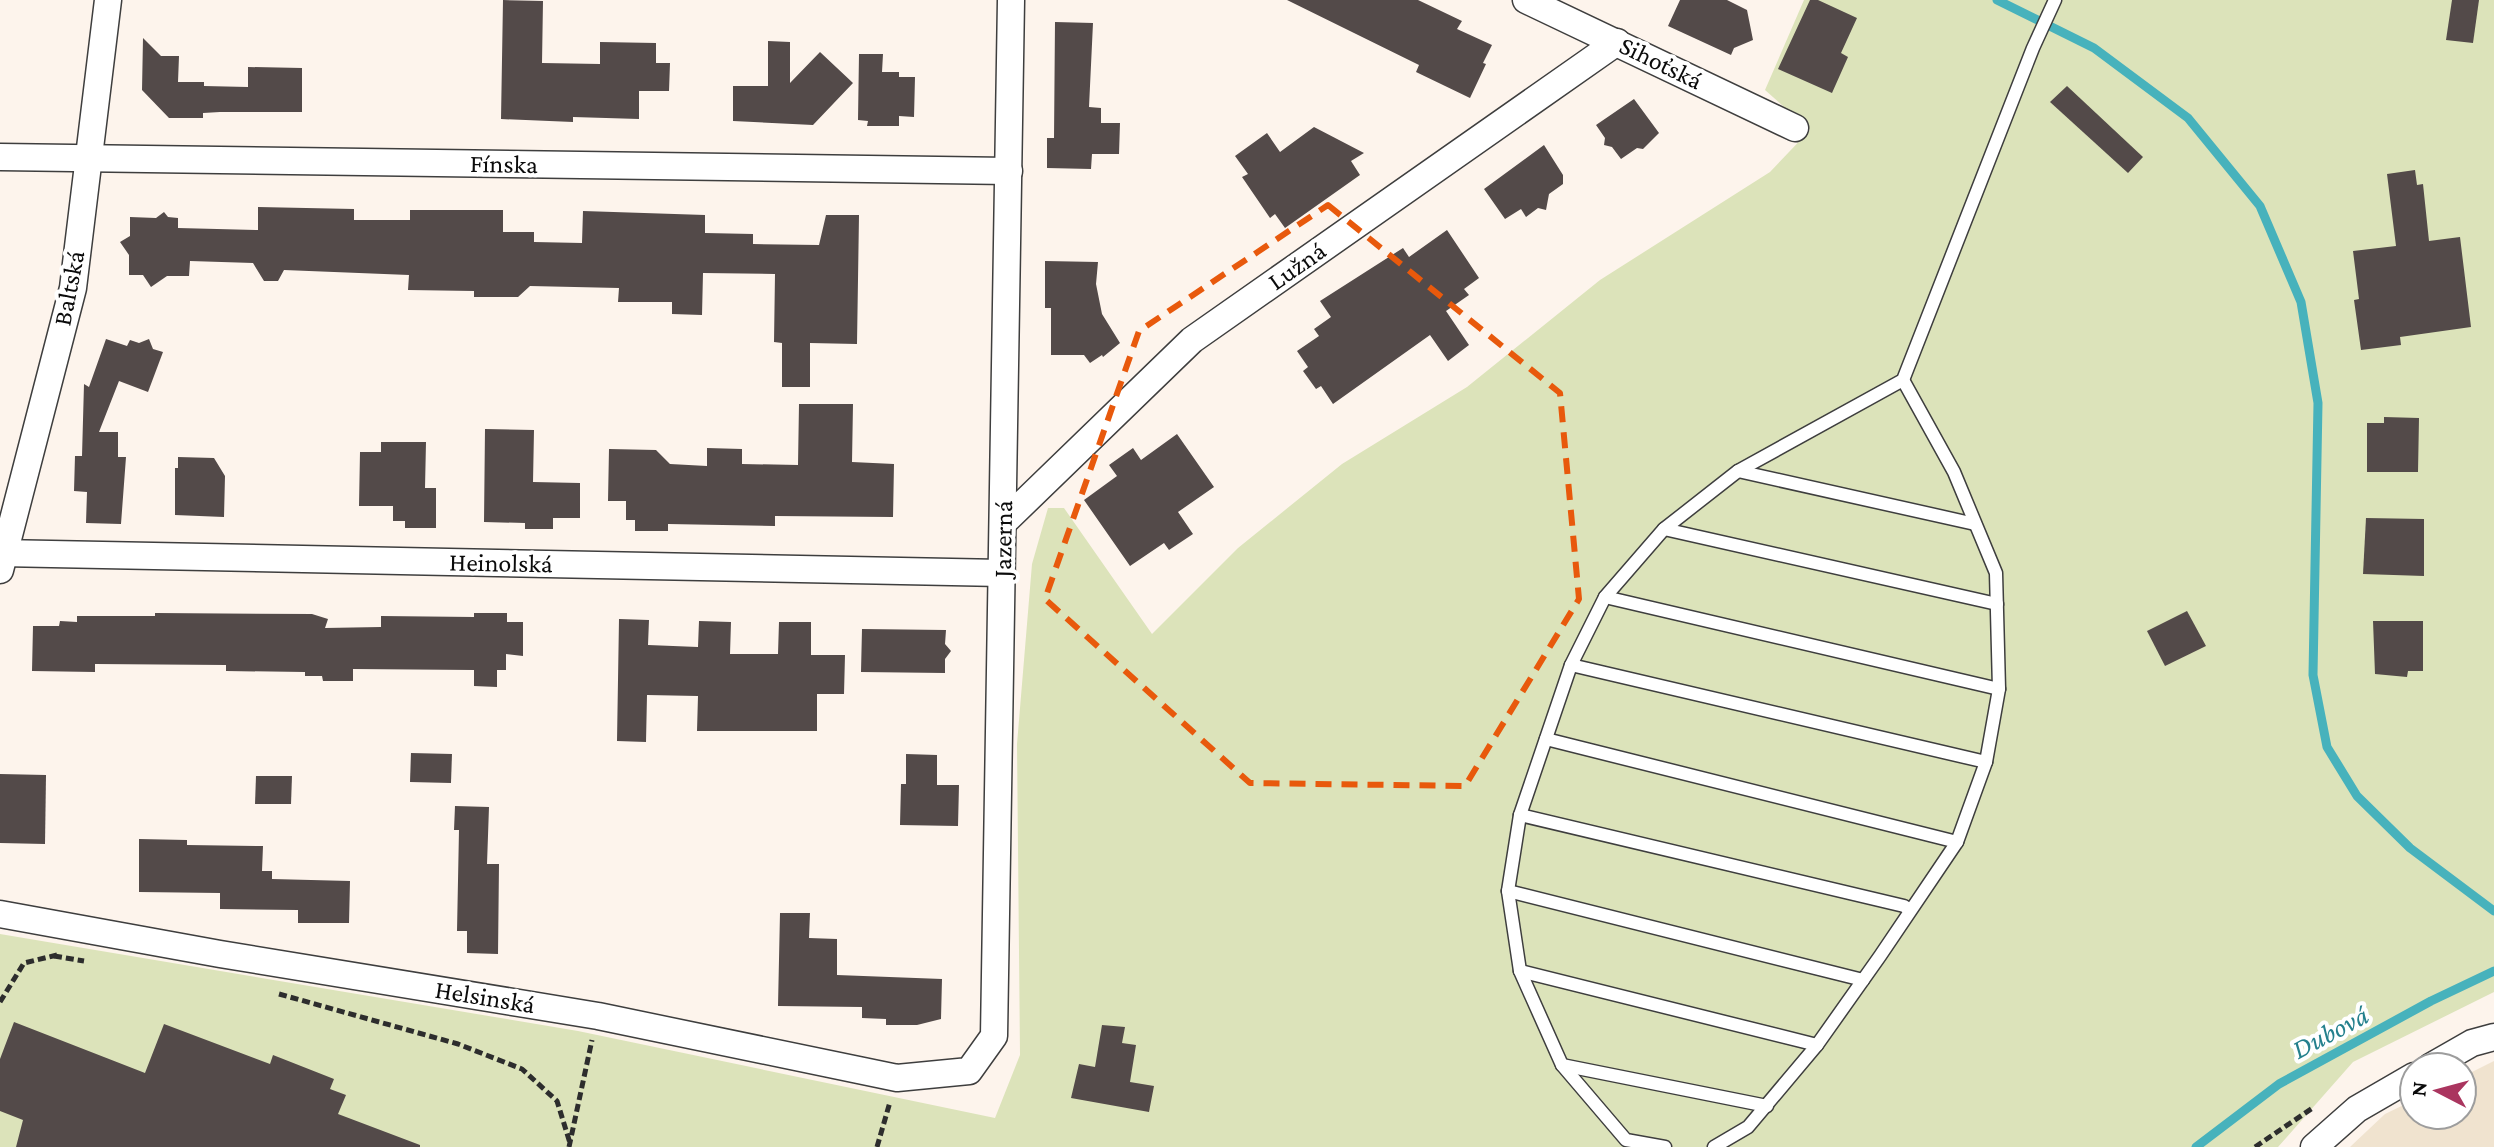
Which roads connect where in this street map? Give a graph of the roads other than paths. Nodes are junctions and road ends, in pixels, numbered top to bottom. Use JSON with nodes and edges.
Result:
{"nodes":[{"id":1,"x":108,"y":0,"type":"edge"},
{"id":2,"x":1011,"y":0,"type":"edge"},
{"id":3,"x":1526,"y":0,"type":"edge"},
{"id":4,"x":2055,"y":0,"type":"edge"},
{"id":5,"x":1617,"y":42,"type":"junction"},
{"id":6,"x":1795,"y":128,"type":"dead end"},
{"id":7,"x":0,"y":157,"type":"edge"},
{"id":8,"x":88,"y":158,"type":"junction"},
{"id":9,"x":1009,"y":171,"type":"junction"},
{"id":10,"x":1903,"y":380,"type":"junction"},
{"id":11,"x":1738,"y":471,"type":"junction"},
{"id":12,"x":1004,"y":522,"type":"junction"},
{"id":13,"x":1975,"y":524,"type":"junction"},
{"id":14,"x":1664,"y":529,"type":"junction"},
{"id":15,"x":1,"y":559,"type":"edge"},
{"id":16,"x":1002,"y":573,"type":"junction"},
{"id":17,"x":1605,"y":597,"type":"junction"},
{"id":18,"x":1997,"y":604,"type":"junction"},
{"id":19,"x":1571,"y":665,"type":"junction"},
{"id":20,"x":1999,"y":689,"type":"junction"},
{"id":21,"x":1546,"y":739,"type":"junction"},
{"id":22,"x":1986,"y":762,"type":"junction"},
{"id":23,"x":1520,"y":815,"type":"junction"},
{"id":24,"x":1957,"y":842,"type":"junction"},
{"id":25,"x":1508,"y":891,"type":"junction"},
{"id":26,"x":1910,"y":910,"type":"junction"},
{"id":27,"x":0,"y":914,"type":"edge"},
{"id":28,"x":1520,"y":971,"type":"junction"},
{"id":29,"x":1863,"y":980,"type":"junction"},
{"id":30,"x":2494,"y":1037,"type":"edge"},
{"id":31,"x":1817,"y":1045,"type":"junction"},
{"id":32,"x":2458,"y":1051,"type":"edge"},
{"id":33,"x":1562,"y":1065,"type":"junction"},
{"id":34,"x":969,"y":1071,"type":"joint"},
{"id":35,"x":2398,"y":1085,"type":"edge"},
{"id":36,"x":1767,"y":1106,"type":"junction"},
{"id":37,"x":1665,"y":1147,"type":"edge"},
{"id":38,"x":1714,"y":1147,"type":"edge"},
{"id":39,"x":2314,"y":1147,"type":"edge"}],
"edges":[{"from":1,"to":8,"type":"street","name":"Baltská"},
{"from":2,"to":9,"type":"street","name":"Jazerná"},
{"from":3,"to":5,"type":"street","name":"Sihoťská"},
{"from":4,"to":10,"type":"lane"},
{"from":5,"to":6,"type":"street","name":"Sihoťská"},
{"from":5,"to":12,"type":"street","name":"Lužná"},
{"from":7,"to":8,"type":"street","name":"Fínska"},
{"from":8,"to":9,"type":"street","name":"Fínska"},
{"from":8,"to":15,"type":"street","name":"Baltská"},
{"from":9,"to":12,"type":"street","name":"Jazerná"},
{"from":10,"to":11,"type":"lane"},
{"from":10,"to":13,"type":"lane"},
{"from":11,"to":13,"type":"lane"},
{"from":11,"to":14,"type":"lane"},
{"from":12,"to":16,"type":"street","name":"Jazerná"},
{"from":13,"to":18,"type":"lane"},
{"from":14,"to":17,"type":"lane"},
{"from":14,"to":18,"type":"lane"},
{"from":15,"to":16,"type":"street","name":"Heinolská"},
{"from":16,"to":34,"type":"street","name":"Jazerná"},
{"from":17,"to":19,"type":"lane"},
{"from":17,"to":20,"type":"lane"},
{"from":18,"to":20,"type":"lane"},
{"from":19,"to":21,"type":"lane"},
{"from":19,"to":22,"type":"lane"},
{"from":20,"to":22,"type":"lane"},
{"from":21,"to":23,"type":"lane"},
{"from":21,"to":24,"type":"lane"},
{"from":22,"to":24,"type":"lane"},
{"from":23,"to":25,"type":"lane"},
{"from":23,"to":26,"type":"lane"},
{"from":24,"to":26,"type":"lane"},
{"from":25,"to":28,"type":"lane"},
{"from":25,"to":29,"type":"lane"},
{"from":26,"to":29,"type":"lane"},
{"from":27,"to":34,"type":"street","name":"Helsinská"},
{"from":28,"to":31,"type":"lane"},
{"from":28,"to":33,"type":"lane"},
{"from":29,"to":31,"type":"lane"},
{"from":30,"to":32,"type":"street"},
{"from":31,"to":36,"type":"lane"},
{"from":33,"to":36,"type":"lane"},
{"from":33,"to":37,"type":"lane"},
{"from":35,"to":39,"type":"street"},
{"from":36,"to":38,"type":"lane"}]}
